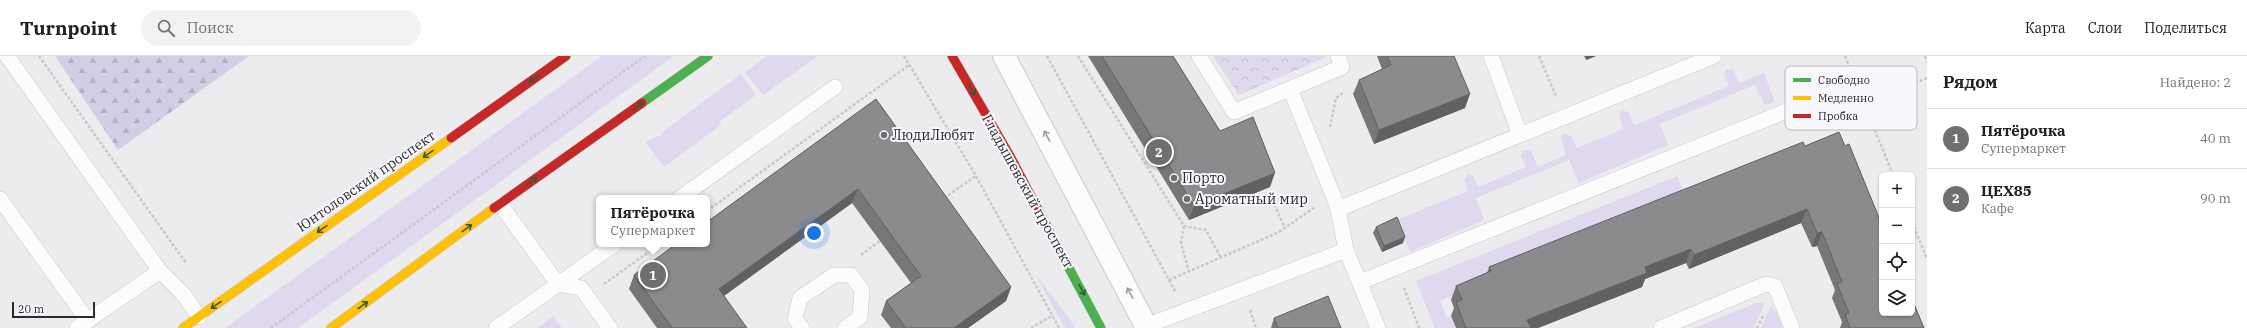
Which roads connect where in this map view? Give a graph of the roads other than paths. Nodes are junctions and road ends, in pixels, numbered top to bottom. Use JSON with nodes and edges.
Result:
{"nodes":[{"id":1,"x":8,"y":56,"type":"edge"},
{"id":2,"x":566,"y":56,"type":"edge"},
{"id":3,"x":708,"y":56,"type":"edge"},
{"id":4,"x":952,"y":56,"type":"edge"},
{"id":5,"x":1004,"y":56,"type":"edge"},
{"id":6,"x":1199,"y":56,"type":"edge"},
{"id":7,"x":1338,"y":56,"type":"edge"},
{"id":8,"x":1491,"y":56,"type":"edge"},
{"id":9,"x":1714,"y":56,"type":"edge"},
{"id":10,"x":835,"y":88,"type":"dead end"},
{"id":11,"x":1290,"y":89,"type":"junction"},
{"id":12,"x":1785,"y":112,"type":"edge"},
{"id":13,"x":1520,"y":135,"type":"junction"},
{"id":14,"x":684,"y":195,"type":"edge"},
{"id":15,"x":0,"y":199,"type":"edge"},
{"id":16,"x":500,"y":204,"type":"junction"},
{"id":17,"x":1338,"y":209,"type":"junction"},
{"id":18,"x":611,"y":247,"type":"edge"},
{"id":19,"x":1346,"y":250,"type":"junction"},
{"id":20,"x":160,"y":272,"type":"junction"},
{"id":21,"x":1360,"y":282,"type":"junction"},
{"id":22,"x":558,"y":284,"type":"junction"},
{"id":23,"x":199,"y":317,"type":"junction"},
{"id":24,"x":82,"y":324,"type":"edge"},
{"id":25,"x":1147,"y":327,"type":"edge"},
{"id":26,"x":183,"y":328,"type":"edge"},
{"id":27,"x":331,"y":328,"type":"edge"},
{"id":28,"x":496,"y":328,"type":"edge"},
{"id":29,"x":610,"y":328,"type":"edge"},
{"id":30,"x":802,"y":328,"type":"edge"},
{"id":31,"x":845,"y":328,"type":"edge"},
{"id":32,"x":1101,"y":328,"type":"edge"},
{"id":33,"x":1378,"y":328,"type":"edge"},
{"id":34,"x":1661,"y":328,"type":"edge"},
{"id":35,"x":1792,"y":328,"type":"edge"}],
"edges":[{"from":1,"to":20,"type":"lane"},
{"from":2,"to":23,"type":"street","name":"Юнтоловский проспект","one_way":true},
{"from":16,"to":3,"type":"street","one_way":true},
{"from":4,"to":32,"type":"street","name":"Гладышевский проспект","one_way":true},
{"from":25,"to":5,"type":"street","one_way":true},
{"from":6,"to":11,"type":"lane"},
{"from":7,"to":11,"type":"lane"},
{"from":8,"to":13,"type":"lane"},
{"from":9,"to":13,"type":"lane"},
{"from":10,"to":14,"type":"lane"},
{"from":11,"to":17,"type":"lane"},
{"from":12,"to":21,"type":"lane"},
{"from":13,"to":17,"type":"lane"},
{"from":15,"to":24,"type":"lane"},
{"from":16,"to":22,"type":"lane"},
{"from":27,"to":16,"type":"street","one_way":true},
{"from":17,"to":19,"type":"lane"},
{"from":18,"to":22,"type":"lane"},
{"from":19,"to":21,"type":"lane"},
{"from":19,"to":25,"type":"lane"},
{"from":20,"to":23,"type":"lane"},
{"from":20,"to":24,"type":"lane"},
{"from":21,"to":33,"type":"lane"},
{"from":22,"to":28,"type":"lane"},
{"from":22,"to":29,"type":"lane"},
{"from":23,"to":26,"type":"street","name":"Юнтоловский проспект"},
{"from":30,"to":31,"type":"lane"},
{"from":34,"to":35,"type":"lane"}]}
